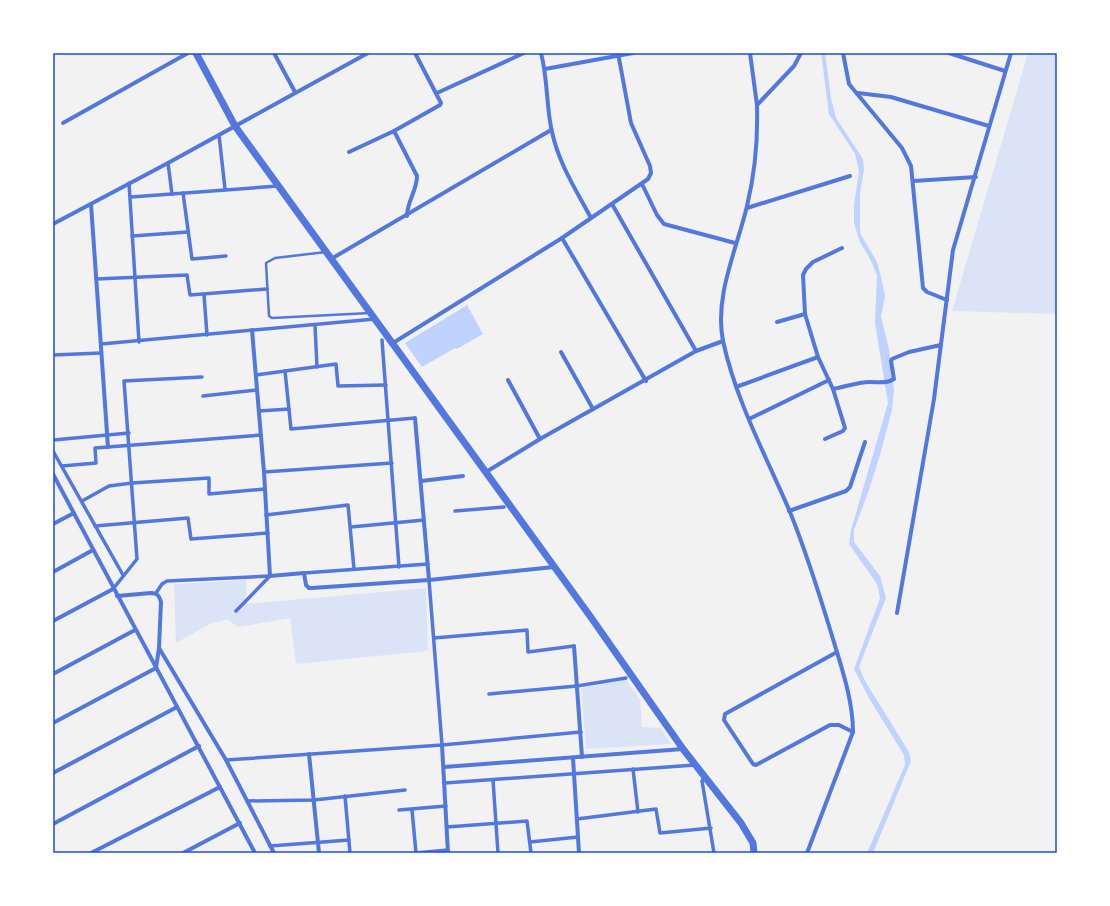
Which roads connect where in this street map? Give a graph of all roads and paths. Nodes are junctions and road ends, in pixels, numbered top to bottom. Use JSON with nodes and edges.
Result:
{"nodes":[{"id":1,"x":188,"y":53,"type":"edge"},
{"id":2,"x":196,"y":53,"type":"edge"},
{"id":3,"x":274,"y":53,"type":"edge"},
{"id":4,"x":368,"y":53,"type":"edge"},
{"id":5,"x":415,"y":53,"type":"edge"},
{"id":6,"x":524,"y":53,"type":"edge"},
{"id":7,"x":540,"y":53,"type":"edge"},
{"id":8,"x":633,"y":53,"type":"edge"},
{"id":9,"x":750,"y":53,"type":"edge"},
{"id":10,"x":801,"y":53,"type":"edge"},
{"id":11,"x":842,"y":53,"type":"edge"},
{"id":12,"x":949,"y":53,"type":"edge"},
{"id":13,"x":1011,"y":53,"type":"edge"},
{"id":14,"x":618,"y":54,"type":"edge"},
{"id":15,"x":545,"y":69,"type":"junction"},
{"id":16,"x":1005,"y":71,"type":"junction"},
{"id":17,"x":295,"y":92,"type":"junction"},
{"id":18,"x":437,"y":93,"type":"junction"},
{"id":19,"x":858,"y":93,"type":"junction"},
{"id":20,"x":757,"y":105,"type":"junction"},
{"id":21,"x":63,"y":123,"type":"dead end"},
{"id":22,"x":235,"y":126,"type":"junction"},
{"id":23,"x":989,"y":126,"type":"junction"},
{"id":24,"x":552,"y":130,"type":"junction"},
{"id":25,"x":394,"y":131,"type":"junction"},
{"id":26,"x":218,"y":135,"type":"junction"},
{"id":27,"x":349,"y":152,"type":"dead end"},
{"id":28,"x":168,"y":163,"type":"junction"},
{"id":29,"x":850,"y":176,"type":"dead end"},
{"id":30,"x":976,"y":177,"type":"junction"},
{"id":31,"x":913,"y":181,"type":"junction"},
{"id":32,"x":129,"y":183,"type":"junction"},
{"id":33,"x":642,"y":184,"type":"junction"},
{"id":34,"x":278,"y":186,"type":"junction"},
{"id":35,"x":226,"y":189,"type":"junction"},
{"id":36,"x":183,"y":193,"type":"junction"},
{"id":37,"x":172,"y":194,"type":"junction"},
{"id":38,"x":131,"y":197,"type":"junction"},
{"id":39,"x":91,"y":204,"type":"junction"},
{"id":40,"x":612,"y":204,"type":"junction"},
{"id":41,"x":747,"y":208,"type":"junction"},
{"id":42,"x":407,"y":216,"type":"junction"},
{"id":43,"x":591,"y":218,"type":"junction"},
{"id":44,"x":53,"y":224,"type":"edge"},
{"id":45,"x":188,"y":232,"type":"junction"},
{"id":46,"x":132,"y":236,"type":"junction"},
{"id":47,"x":562,"y":238,"type":"junction"},
{"id":48,"x":735,"y":243,"type":"junction"},
{"id":49,"x":842,"y":248,"type":"dead end"},
{"id":50,"x":326,"y":252,"type":"junction"},
{"id":51,"x":226,"y":256,"type":"dead end"},
{"id":52,"x":331,"y":259,"type":"junction"},
{"id":53,"x":135,"y":277,"type":"junction"},
{"id":54,"x":96,"y":279,"type":"junction"},
{"id":55,"x":267,"y":288,"type":"junction"},
{"id":56,"x":204,"y":295,"type":"junction"},
{"id":57,"x":947,"y":300,"type":"junction"},
{"id":58,"x":805,"y":314,"type":"junction"},
{"id":59,"x":374,"y":316,"type":"junction"},
{"id":60,"x":777,"y":322,"type":"dead end"},
{"id":61,"x":315,"y":325,"type":"junction"},
{"id":62,"x":252,"y":330,"type":"junction"},
{"id":63,"x":207,"y":335,"type":"junction"},
{"id":64,"x":382,"y":340,"type":"dead end"},
{"id":65,"x":723,"y":341,"type":"junction"},
{"id":66,"x":139,"y":342,"type":"junction"},
{"id":67,"x":393,"y":343,"type":"junction"},
{"id":68,"x":101,"y":344,"type":"junction"},
{"id":69,"x":941,"y":345,"type":"junction"},
{"id":70,"x":696,"y":351,"type":"junction"},
{"id":71,"x":561,"y":352,"type":"dead end"},
{"id":72,"x":101,"y":353,"type":"junction"},
{"id":73,"x":53,"y":355,"type":"edge"},
{"id":74,"x":818,"y":357,"type":"junction"},
{"id":75,"x":318,"y":367,"type":"junction"},
{"id":76,"x":285,"y":371,"type":"junction"},
{"id":77,"x":256,"y":375,"type":"junction"},
{"id":78,"x":202,"y":377,"type":"dead end"},
{"id":79,"x":508,"y":380,"type":"dead end"},
{"id":80,"x":829,"y":380,"type":"junction"},
{"id":81,"x":646,"y":381,"type":"junction"},
{"id":82,"x":386,"y":384,"type":"junction"},
{"id":83,"x":736,"y":387,"type":"junction"},
{"id":84,"x":833,"y":389,"type":"junction"},
{"id":85,"x":257,"y":390,"type":"junction"},
{"id":86,"x":203,"y":396,"type":"dead end"},
{"id":87,"x":289,"y":408,"type":"junction"},
{"id":88,"x":593,"y":409,"type":"junction"},
{"id":89,"x":259,"y":411,"type":"junction"},
{"id":90,"x":416,"y":418,"type":"joint"},
{"id":91,"x":749,"y":419,"type":"junction"},
{"id":92,"x":388,"y":421,"type":"junction"},
{"id":93,"x":129,"y":433,"type":"junction"},
{"id":94,"x":106,"y":434,"type":"junction"},
{"id":95,"x":261,"y":435,"type":"junction"},
{"id":96,"x":540,"y":439,"type":"junction"},
{"id":97,"x":825,"y":439,"type":"dead end"},
{"id":98,"x":53,"y":440,"type":"edge"},
{"id":99,"x":865,"y":442,"type":"dead end"},
{"id":100,"x":129,"y":445,"type":"junction"},
{"id":101,"x":108,"y":447,"type":"junction"},
{"id":102,"x":53,"y":451,"type":"edge"},
{"id":103,"x":392,"y":462,"type":"junction"},
{"id":104,"x":62,"y":466,"type":"junction"},
{"id":105,"x":264,"y":472,"type":"junction"},
{"id":106,"x":486,"y":472,"type":"junction"},
{"id":107,"x":53,"y":474,"type":"edge"},
{"id":108,"x":463,"y":476,"type":"dead end"},
{"id":109,"x":421,"y":481,"type":"junction"},
{"id":110,"x":132,"y":483,"type":"junction"},
{"id":111,"x":265,"y":489,"type":"junction"},
{"id":112,"x":82,"y":501,"type":"junction"},
{"id":113,"x":504,"y":507,"type":"dead end"},
{"id":114,"x":455,"y":511,"type":"dead end"},
{"id":115,"x":789,"y":512,"type":"junction"},
{"id":116,"x":74,"y":513,"type":"junction"},
{"id":117,"x":266,"y":515,"type":"junction"},
{"id":118,"x":424,"y":520,"type":"junction"},
{"id":119,"x":135,"y":521,"type":"junction"},
{"id":120,"x":396,"y":523,"type":"junction"},
{"id":121,"x":53,"y":524,"type":"edge"},
{"id":122,"x":95,"y":526,"type":"junction"},
{"id":123,"x":351,"y":527,"type":"junction"},
{"id":124,"x":268,"y":533,"type":"junction"},
{"id":125,"x":93,"y":550,"type":"junction"},
{"id":126,"x":428,"y":564,"type":"junction"},
{"id":127,"x":399,"y":567,"type":"junction"},
{"id":128,"x":554,"y":567,"type":"junction"},
{"id":129,"x":354,"y":569,"type":"junction"},
{"id":130,"x":53,"y":572,"type":"edge"},
{"id":131,"x":304,"y":573,"type":"junction"},
{"id":132,"x":123,"y":575,"type":"junction"},
{"id":133,"x":270,"y":576,"type":"junction"},
{"id":134,"x":429,"y":580,"type":"junction"},
{"id":135,"x":113,"y":589,"type":"junction"},
{"id":136,"x":156,"y":593,"type":"junction"},
{"id":137,"x":117,"y":596,"type":"junction"},
{"id":138,"x":236,"y":611,"type":"dead end"},
{"id":139,"x":897,"y":613,"type":"dead end"},
{"id":140,"x":53,"y":622,"type":"edge"},
{"id":141,"x":135,"y":630,"type":"junction"},
{"id":142,"x":434,"y":638,"type":"junction"},
{"id":143,"x":574,"y":646,"type":"joint"},
{"id":144,"x":159,"y":648,"type":"junction"},
{"id":145,"x":837,"y":652,"type":"junction"},
{"id":146,"x":156,"y":668,"type":"junction"},
{"id":147,"x":53,"y":674,"type":"edge"},
{"id":148,"x":626,"y":678,"type":"dead end"},
{"id":149,"x":577,"y":686,"type":"junction"},
{"id":150,"x":489,"y":694,"type":"dead end"},
{"id":151,"x":177,"y":707,"type":"junction"},
{"id":152,"x":53,"y":723,"type":"edge"},
{"id":153,"x":581,"y":732,"type":"junction"},
{"id":154,"x":853,"y":732,"type":"junction"},
{"id":155,"x":442,"y":745,"type":"junction"},
{"id":156,"x":199,"y":746,"type":"junction"},
{"id":157,"x":683,"y":748,"type":"junction"},
{"id":158,"x":309,"y":754,"type":"junction"},
{"id":159,"x":582,"y":757,"type":"junction"},
{"id":160,"x":573,"y":758,"type":"junction"},
{"id":161,"x":226,"y":760,"type":"junction"},
{"id":162,"x":697,"y":765,"type":"junction"},
{"id":163,"x":444,"y":767,"type":"junction"},
{"id":164,"x":633,"y":769,"type":"junction"},
{"id":165,"x":53,"y":773,"type":"edge"},
{"id":166,"x":574,"y":774,"type":"junction"},
{"id":167,"x":705,"y":776,"type":"junction"},
{"id":168,"x":493,"y":780,"type":"junction"},
{"id":169,"x":444,"y":783,"type":"junction"},
{"id":170,"x":220,"y":787,"type":"junction"},
{"id":171,"x":405,"y":790,"type":"dead end"},
{"id":172,"x":345,"y":796,"type":"junction"},
{"id":173,"x":314,"y":800,"type":"junction"},
{"id":174,"x":248,"y":801,"type":"junction"},
{"id":175,"x":446,"y":806,"type":"junction"},
{"id":176,"x":399,"y":810,"type":"dead end"},
{"id":177,"x":412,"y":810,"type":"junction"},
{"id":178,"x":638,"y":812,"type":"junction"},
{"id":179,"x":577,"y":819,"type":"junction"},
{"id":180,"x":240,"y":823,"type":"junction"},
{"id":181,"x":497,"y":823,"type":"junction"},
{"id":182,"x":53,"y":824,"type":"edge"},
{"id":183,"x":447,"y":827,"type":"junction"},
{"id":184,"x":711,"y":828,"type":"junction"},
{"id":185,"x":578,"y":837,"type":"junction"},
{"id":186,"x":349,"y":840,"type":"junction"},
{"id":187,"x":318,"y":841,"type":"junction"},
{"id":188,"x":530,"y":842,"type":"junction"},
{"id":189,"x":270,"y":846,"type":"junction"},
{"id":190,"x":448,"y":852,"type":"edge"},
{"id":191,"x":91,"y":853,"type":"edge"},
{"id":192,"x":184,"y":853,"type":"edge"},
{"id":193,"x":256,"y":853,"type":"edge"},
{"id":194,"x":274,"y":853,"type":"edge"},
{"id":195,"x":319,"y":853,"type":"edge"},
{"id":196,"x":350,"y":853,"type":"edge"},
{"id":197,"x":415,"y":853,"type":"edge"},
{"id":198,"x":498,"y":853,"type":"edge"},
{"id":199,"x":531,"y":853,"type":"edge"},
{"id":200,"x":579,"y":853,"type":"edge"},
{"id":201,"x":714,"y":853,"type":"edge"},
{"id":202,"x":754,"y":853,"type":"edge"},
{"id":203,"x":807,"y":853,"type":"edge"}],
"edges":[{"from":1,"to":21,"type":"street"},
{"from":2,"to":22,"type":"street"},
{"from":3,"to":17,"type":"street"},
{"from":4,"to":17,"type":"street"},
{"from":5,"to":18,"type":"street"},
{"from":6,"to":18,"type":"street"},
{"from":7,"to":15,"type":"street"},
{"from":8,"to":14,"type":"street"},
{"from":9,"to":20,"type":"street"},
{"from":10,"to":20,"type":"street"},
{"from":11,"to":19,"type":"street"},
{"from":12,"to":16,"type":"street"},
{"from":13,"to":16,"type":"street"},
{"from":14,"to":15,"type":"street"},
{"from":14,"to":33,"type":"street"},
{"from":15,"to":24,"type":"street"},
{"from":16,"to":23,"type":"street"},
{"from":17,"to":22,"type":"street"},
{"from":18,"to":25,"type":"street"},
{"from":19,"to":23,"type":"street"},
{"from":19,"to":31,"type":"street"},
{"from":20,"to":41,"type":"street"},
{"from":22,"to":26,"type":"street"},
{"from":22,"to":34,"type":"street"},
{"from":23,"to":30,"type":"street"},
{"from":24,"to":42,"type":"street"},
{"from":24,"to":43,"type":"street"},
{"from":25,"to":27,"type":"street"},
{"from":25,"to":42,"type":"street"},
{"from":26,"to":28,"type":"street"},
{"from":26,"to":35,"type":"street"},
{"from":28,"to":32,"type":"street"},
{"from":28,"to":37,"type":"street"},
{"from":29,"to":41,"type":"street"},
{"from":30,"to":31,"type":"street"},
{"from":30,"to":57,"type":"street"},
{"from":31,"to":57,"type":"street"},
{"from":32,"to":38,"type":"street"},
{"from":32,"to":39,"type":"street"},
{"from":33,"to":40,"type":"street"},
{"from":33,"to":48,"type":"street"},
{"from":34,"to":35,"type":"street"},
{"from":34,"to":50,"type":"street"},
{"from":35,"to":36,"type":"street"},
{"from":36,"to":37,"type":"street"},
{"from":36,"to":45,"type":"street"},
{"from":37,"to":38,"type":"street"},
{"from":38,"to":46,"type":"street"},
{"from":39,"to":44,"type":"street"},
{"from":39,"to":54,"type":"street"},
{"from":40,"to":43,"type":"street"},
{"from":40,"to":70,"type":"street"},
{"from":41,"to":48,"type":"street"},
{"from":42,"to":52,"type":"street"},
{"from":43,"to":47,"type":"street"},
{"from":45,"to":46,"type":"street"},
{"from":45,"to":51,"type":"street"},
{"from":46,"to":53,"type":"street"},
{"from":47,"to":67,"type":"street"},
{"from":47,"to":81,"type":"street"},
{"from":48,"to":65,"type":"street"},
{"from":49,"to":58,"type":"street"},
{"from":50,"to":52,"type":"street"},
{"from":50,"to":55,"type":"lane"},
{"from":52,"to":59,"type":"street"},
{"from":53,"to":54,"type":"street"},
{"from":53,"to":56,"type":"street"},
{"from":53,"to":66,"type":"street"},
{"from":54,"to":68,"type":"street"},
{"from":55,"to":56,"type":"street"},
{"from":55,"to":59,"type":"lane"},
{"from":56,"to":63,"type":"street"},
{"from":57,"to":69,"type":"street"},
{"from":58,"to":60,"type":"street"},
{"from":58,"to":74,"type":"street"},
{"from":59,"to":61,"type":"street"},
{"from":59,"to":67,"type":"street"},
{"from":61,"to":62,"type":"street"},
{"from":61,"to":75,"type":"street"},
{"from":62,"to":63,"type":"street"},
{"from":62,"to":77,"type":"street"},
{"from":63,"to":66,"type":"street"},
{"from":64,"to":82,"type":"street"},
{"from":65,"to":70,"type":"street"},
{"from":65,"to":83,"type":"street"},
{"from":66,"to":68,"type":"street"},
{"from":67,"to":106,"type":"street"},
{"from":68,"to":72,"type":"street"},
{"from":69,"to":84,"type":"street"},
{"from":69,"to":139,"type":"street"},
{"from":70,"to":81,"type":"street"},
{"from":71,"to":88,"type":"street"},
{"from":72,"to":73,"type":"street"},
{"from":72,"to":94,"type":"street"},
{"from":74,"to":80,"type":"street"},
{"from":74,"to":83,"type":"street"},
{"from":75,"to":76,"type":"street"},
{"from":75,"to":82,"type":"street"},
{"from":76,"to":77,"type":"street"},
{"from":76,"to":87,"type":"street"},
{"from":77,"to":85,"type":"street"},
{"from":78,"to":93,"type":"street"},
{"from":79,"to":96,"type":"street"},
{"from":80,"to":84,"type":"street"},
{"from":80,"to":91,"type":"street"},
{"from":81,"to":88,"type":"street"},
{"from":82,"to":92,"type":"street"},
{"from":83,"to":91,"type":"street"},
{"from":84,"to":97,"type":"street"},
{"from":85,"to":86,"type":"street"},
{"from":85,"to":89,"type":"street"},
{"from":87,"to":89,"type":"street"},
{"from":87,"to":92,"type":"street"},
{"from":88,"to":96,"type":"street"},
{"from":89,"to":95,"type":"street"},
{"from":90,"to":92,"type":"street"},
{"from":90,"to":109,"type":"street"},
{"from":91,"to":115,"type":"street"},
{"from":92,"to":103,"type":"street"},
{"from":93,"to":94,"type":"street"},
{"from":93,"to":100,"type":"street"},
{"from":94,"to":98,"type":"street"},
{"from":94,"to":101,"type":"street"},
{"from":95,"to":100,"type":"street"},
{"from":95,"to":105,"type":"street"},
{"from":96,"to":106,"type":"street"},
{"from":99,"to":115,"type":"street"},
{"from":100,"to":101,"type":"street"},
{"from":100,"to":110,"type":"street"},
{"from":101,"to":104,"type":"street"},
{"from":102,"to":104,"type":"street"},
{"from":103,"to":105,"type":"street"},
{"from":103,"to":120,"type":"street"},
{"from":104,"to":112,"type":"street"},
{"from":105,"to":111,"type":"street"},
{"from":106,"to":128,"type":"street"},
{"from":107,"to":116,"type":"street"},
{"from":108,"to":109,"type":"street"},
{"from":109,"to":118,"type":"street"},
{"from":110,"to":111,"type":"street"},
{"from":110,"to":112,"type":"street"},
{"from":110,"to":119,"type":"street"},
{"from":111,"to":117,"type":"street"},
{"from":112,"to":122,"type":"street"},
{"from":113,"to":114,"type":"street"},
{"from":115,"to":145,"type":"street"},
{"from":116,"to":121,"type":"street"},
{"from":116,"to":125,"type":"street"},
{"from":117,"to":123,"type":"street"},
{"from":117,"to":124,"type":"street"},
{"from":118,"to":120,"type":"street"},
{"from":118,"to":126,"type":"street"},
{"from":119,"to":122,"type":"street"},
{"from":119,"to":124,"type":"street"},
{"from":119,"to":132,"type":"street"},
{"from":120,"to":123,"type":"street"},
{"from":120,"to":127,"type":"street"},
{"from":122,"to":132,"type":"street"},
{"from":123,"to":129,"type":"street"},
{"from":124,"to":133,"type":"street"},
{"from":125,"to":130,"type":"street"},
{"from":125,"to":135,"type":"street"},
{"from":126,"to":127,"type":"street"},
{"from":126,"to":134,"type":"street"},
{"from":127,"to":129,"type":"street"},
{"from":128,"to":134,"type":"street"},
{"from":128,"to":157,"type":"street"},
{"from":129,"to":131,"type":"street"},
{"from":131,"to":133,"type":"street"},
{"from":131,"to":134,"type":"street"},
{"from":132,"to":135,"type":"street"},
{"from":133,"to":136,"type":"street"},
{"from":133,"to":138,"type":"street"},
{"from":134,"to":142,"type":"street"},
{"from":135,"to":137,"type":"street"},
{"from":135,"to":140,"type":"street"},
{"from":136,"to":137,"type":"street"},
{"from":136,"to":144,"type":"street"},
{"from":137,"to":141,"type":"street"},
{"from":141,"to":146,"type":"street"},
{"from":141,"to":147,"type":"street"},
{"from":142,"to":143,"type":"street"},
{"from":142,"to":155,"type":"street"},
{"from":143,"to":149,"type":"street"},
{"from":144,"to":146,"type":"street"},
{"from":144,"to":161,"type":"street"},
{"from":145,"to":154,"type":"street"},
{"from":145,"to":154,"type":"street"},
{"from":146,"to":151,"type":"street"},
{"from":146,"to":152,"type":"street"},
{"from":148,"to":149,"type":"street"},
{"from":149,"to":150,"type":"street"},
{"from":149,"to":153,"type":"street"},
{"from":151,"to":156,"type":"street"},
{"from":151,"to":165,"type":"street"},
{"from":153,"to":155,"type":"street"},
{"from":153,"to":159,"type":"street"},
{"from":154,"to":203,"type":"street"},
{"from":155,"to":158,"type":"street"},
{"from":155,"to":163,"type":"street"},
{"from":156,"to":170,"type":"street"},
{"from":156,"to":182,"type":"street"},
{"from":157,"to":159,"type":"street"},
{"from":157,"to":162,"type":"street"},
{"from":158,"to":161,"type":"street"},
{"from":158,"to":173,"type":"street"},
{"from":159,"to":160,"type":"street"},
{"from":160,"to":163,"type":"street"},
{"from":160,"to":166,"type":"street"},
{"from":161,"to":174,"type":"street"},
{"from":162,"to":164,"type":"street"},
{"from":162,"to":167,"type":"street"},
{"from":163,"to":169,"type":"street"},
{"from":164,"to":166,"type":"street"},
{"from":164,"to":178,"type":"street"},
{"from":166,"to":168,"type":"street"},
{"from":166,"to":179,"type":"street"},
{"from":167,"to":184,"type":"street"},
{"from":167,"to":202,"type":"street"},
{"from":168,"to":169,"type":"street"},
{"from":168,"to":181,"type":"street"},
{"from":169,"to":175,"type":"street"},
{"from":170,"to":180,"type":"street"},
{"from":170,"to":191,"type":"street"},
{"from":171,"to":172,"type":"street"},
{"from":172,"to":173,"type":"street"},
{"from":172,"to":186,"type":"street"},
{"from":173,"to":174,"type":"street"},
{"from":173,"to":187,"type":"street"},
{"from":174,"to":189,"type":"street"},
{"from":175,"to":177,"type":"street"},
{"from":175,"to":183,"type":"street"},
{"from":176,"to":177,"type":"street"},
{"from":177,"to":197,"type":"street"},
{"from":178,"to":179,"type":"street"},
{"from":178,"to":184,"type":"street"},
{"from":179,"to":185,"type":"street"},
{"from":180,"to":192,"type":"street"},
{"from":180,"to":193,"type":"street"},
{"from":181,"to":183,"type":"street"},
{"from":181,"to":188,"type":"street"},
{"from":181,"to":198,"type":"street"},
{"from":183,"to":190,"type":"street"},
{"from":184,"to":201,"type":"street"},
{"from":185,"to":188,"type":"street"},
{"from":185,"to":200,"type":"street"},
{"from":186,"to":187,"type":"street"},
{"from":186,"to":196,"type":"street"},
{"from":187,"to":189,"type":"street"},
{"from":187,"to":195,"type":"street"},
{"from":188,"to":199,"type":"street"},
{"from":189,"to":194,"type":"street"},
{"from":190,"to":197,"type":"street"}]}
